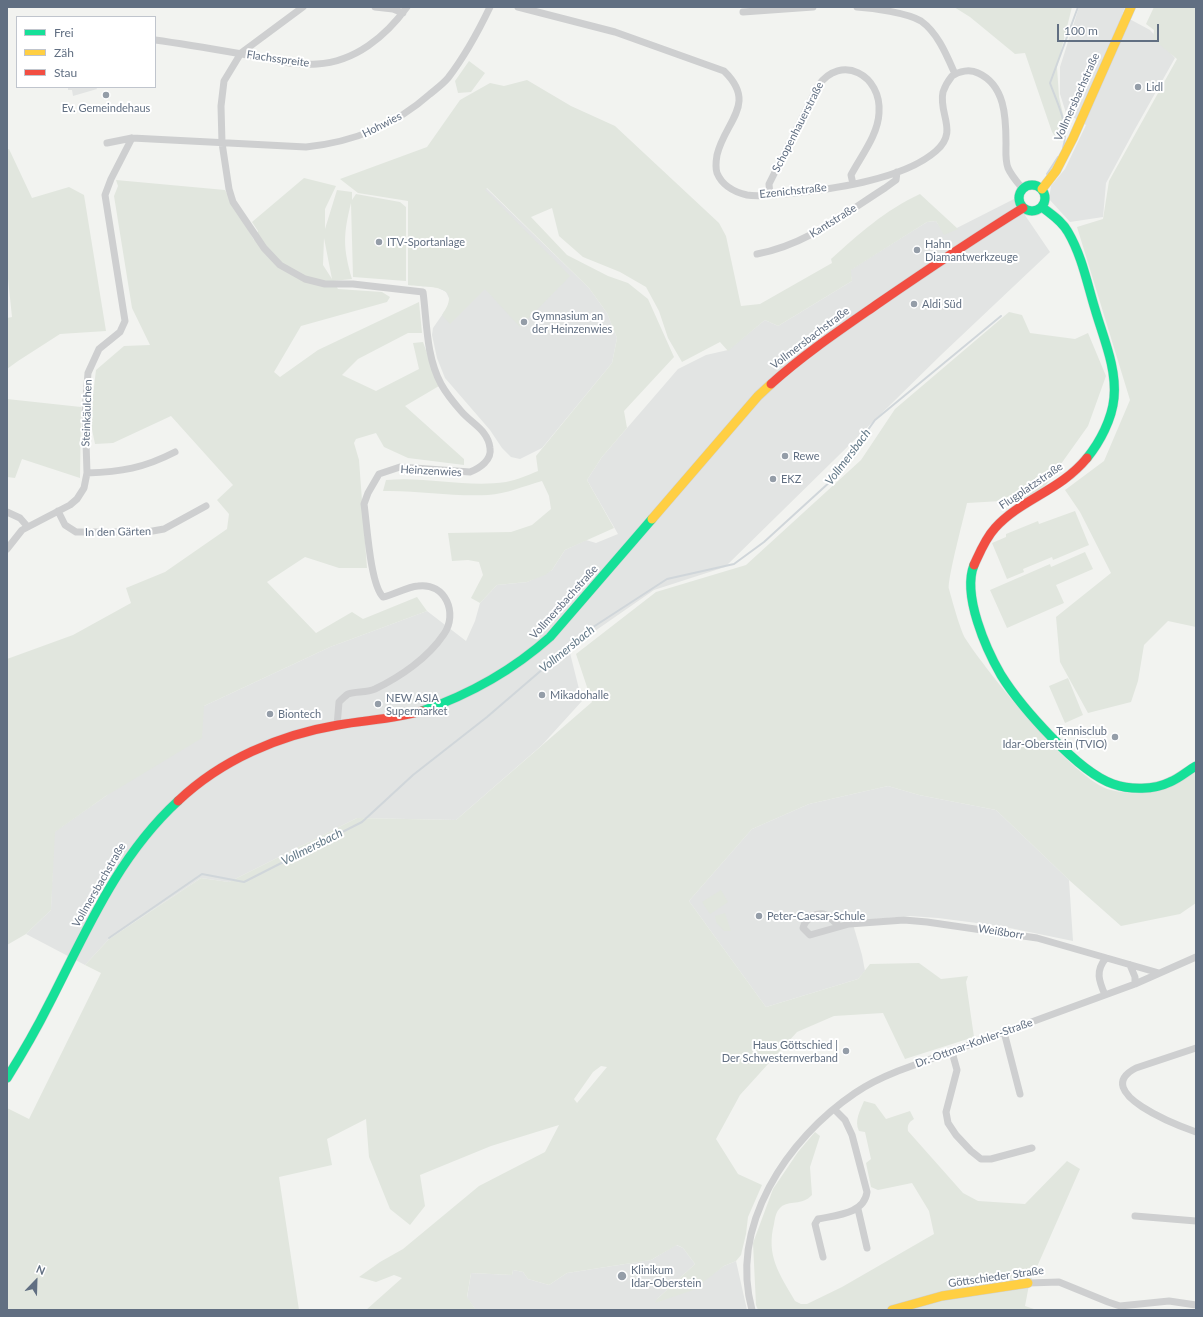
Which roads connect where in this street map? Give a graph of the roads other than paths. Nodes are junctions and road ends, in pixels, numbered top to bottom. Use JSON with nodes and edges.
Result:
{"nodes":[{"id":1,"x":304,"y":7,"type":"edge"},
{"id":2,"x":375,"y":7,"type":"edge"},
{"id":3,"x":490,"y":7,"type":"edge"},
{"id":4,"x":518,"y":7,"type":"edge"},
{"id":5,"x":813,"y":7,"type":"edge"},
{"id":6,"x":857,"y":7,"type":"edge"},
{"id":7,"x":405,"y":10,"type":"edge"},
{"id":8,"x":1130,"y":10,"type":"edge"},
{"id":9,"x":743,"y":12,"type":"dead end"},
{"id":10,"x":156,"y":40,"type":"edge"},
{"id":11,"x":241,"y":53,"type":"junction"},
{"id":12,"x":955,"y":74,"type":"junction"},
{"id":13,"x":132,"y":138,"type":"junction"},
{"id":14,"x":107,"y":143,"type":"dead end"},
{"id":15,"x":222,"y":143,"type":"junction"},
{"id":16,"x":897,"y":172,"type":"junction"},
{"id":17,"x":853,"y":184,"type":"junction"},
{"id":18,"x":1022,"y":188,"type":"junction"},
{"id":19,"x":1042,"y":189,"type":"junction"},
{"id":20,"x":770,"y":195,"type":"junction"},
{"id":21,"x":1042,"y":207,"type":"junction"},
{"id":22,"x":1023,"y":208,"type":"junction"},
{"id":23,"x":757,"y":254,"type":"dead end"},
{"id":24,"x":175,"y":452,"type":"dead end"},
{"id":25,"x":87,"y":473,"type":"junction"},
{"id":26,"x":206,"y":506,"type":"dead end"},
{"id":27,"x":58,"y":511,"type":"junction"},
{"id":28,"x":7,"y":512,"type":"edge"},
{"id":29,"x":27,"y":526,"type":"junction"},
{"id":30,"x":7,"y":549,"type":"edge"},
{"id":31,"x":337,"y":726,"type":"junction"},
{"id":32,"x":1196,"y":766,"type":"edge"},
{"id":33,"x":839,"y":926,"type":"dead end"},
{"id":34,"x":1106,"y":958,"type":"junction"},
{"id":35,"x":1196,"y":958,"type":"edge"},
{"id":36,"x":1130,"y":965,"type":"junction"},
{"id":37,"x":1159,"y":973,"type":"junction"},
{"id":38,"x":1135,"y":984,"type":"junction"},
{"id":39,"x":1105,"y":995,"type":"junction"},
{"id":40,"x":1004,"y":1032,"type":"junction"},
{"id":41,"x":1196,"y":1048,"type":"edge"},
{"id":42,"x":952,"y":1052,"type":"junction"},
{"id":43,"x":7,"y":1078,"type":"edge"},
{"id":44,"x":1020,"y":1094,"type":"dead end"},
{"id":45,"x":834,"y":1110,"type":"junction"},
{"id":46,"x":1196,"y":1132,"type":"edge"},
{"id":47,"x":1032,"y":1148,"type":"dead end"},
{"id":48,"x":858,"y":1209,"type":"junction"},
{"id":49,"x":1135,"y":1216,"type":"dead end"},
{"id":50,"x":1196,"y":1221,"type":"edge"},
{"id":51,"x":867,"y":1248,"type":"dead end"},
{"id":52,"x":823,"y":1256,"type":"dead end"},
{"id":53,"x":1028,"y":1283,"type":"joint"},
{"id":54,"x":1196,"y":1305,"type":"edge"},
{"id":55,"x":752,"y":1310,"type":"edge"},
{"id":56,"x":892,"y":1310,"type":"edge"}],
"edges":[{"from":1,"to":11,"type":"street"},
{"from":2,"to":7,"type":"street"},
{"from":3,"to":15,"type":"street","name":"Hohwies"},
{"from":4,"to":20,"type":"street","name":"Ezenichstraße"},
{"from":5,"to":9,"type":"street"},
{"from":6,"to":12,"type":"street"},
{"from":7,"to":11,"type":"street","name":"Flachsspreite"},
{"from":8,"to":19,"type":"main road","name":"Vollmersbachstraße"},
{"from":10,"to":11,"type":"street","name":"Flachsspreite"},
{"from":11,"to":15,"type":"street"},
{"from":12,"to":16,"type":"street","name":"Ezenichstraße"},
{"from":12,"to":18,"type":"street"},
{"from":13,"to":14,"type":"street","name":"Hohwies"},
{"from":13,"to":15,"type":"street","name":"Hohwies"},
{"from":13,"to":25,"type":"street","name":"Steinkäulchen"},
{"from":15,"to":31,"type":"street","name":"Heinzenwies"},
{"from":16,"to":17,"type":"street","name":"Ezenichstraße"},
{"from":16,"to":23,"type":"street","name":"Kantstraße"},
{"from":17,"to":20,"type":"street","name":"Ezenichstraße"},
{"from":17,"to":20,"type":"street","name":"Schopenhauerstraße"},
{"from":18,"to":19,"type":"main road"},
{"from":18,"to":22,"type":"main road"},
{"from":19,"to":21,"type":"main road"},
{"from":21,"to":22,"type":"main road"},
{"from":21,"to":32,"type":"main road","name":"Flugplatzstraße"},
{"from":22,"to":31,"type":"main road","name":"Vollmersbachstraße"},
{"from":24,"to":25,"type":"street"},
{"from":25,"to":27,"type":"street","name":"Steinkäulchen"},
{"from":26,"to":27,"type":"street","name":"In den Gärten"},
{"from":27,"to":29,"type":"street","name":"Steinkäulchen"},
{"from":28,"to":29,"type":"street"},
{"from":29,"to":30,"type":"street","name":"Steinkäulchen"},
{"from":31,"to":43,"type":"main road","name":"Vollmersbachstraße"},
{"from":33,"to":34,"type":"street","name":"Weißborr"},
{"from":34,"to":36,"type":"street","name":"Weißborr"},
{"from":34,"to":39,"type":"street"},
{"from":35,"to":37,"type":"street","name":"Dr.-Ottmar-Kohler-Straße"},
{"from":36,"to":37,"type":"street","name":"Weißborr"},
{"from":36,"to":38,"type":"street"},
{"from":37,"to":38,"type":"street","name":"Dr.-Ottmar-Kohler-Straße"},
{"from":38,"to":39,"type":"street","name":"Dr.-Ottmar-Kohler-Straße"},
{"from":39,"to":40,"type":"street","name":"Dr.-Ottmar-Kohler-Straße"},
{"from":40,"to":42,"type":"street","name":"Dr.-Ottmar-Kohler-Straße"},
{"from":40,"to":44,"type":"street"},
{"from":41,"to":46,"type":"street"},
{"from":42,"to":45,"type":"street","name":"Dr.-Ottmar-Kohler-Straße"},
{"from":42,"to":47,"type":"street"},
{"from":45,"to":48,"type":"street"},
{"from":45,"to":55,"type":"street","name":"Dr.-Ottmar-Kohler-Straße"},
{"from":48,"to":51,"type":"street"},
{"from":48,"to":52,"type":"street"},
{"from":49,"to":50,"type":"street"},
{"from":53,"to":54,"type":"street","name":"Göttschieder Straße"},
{"from":53,"to":56,"type":"main road","name":"Göttschieder Straße"}]}
